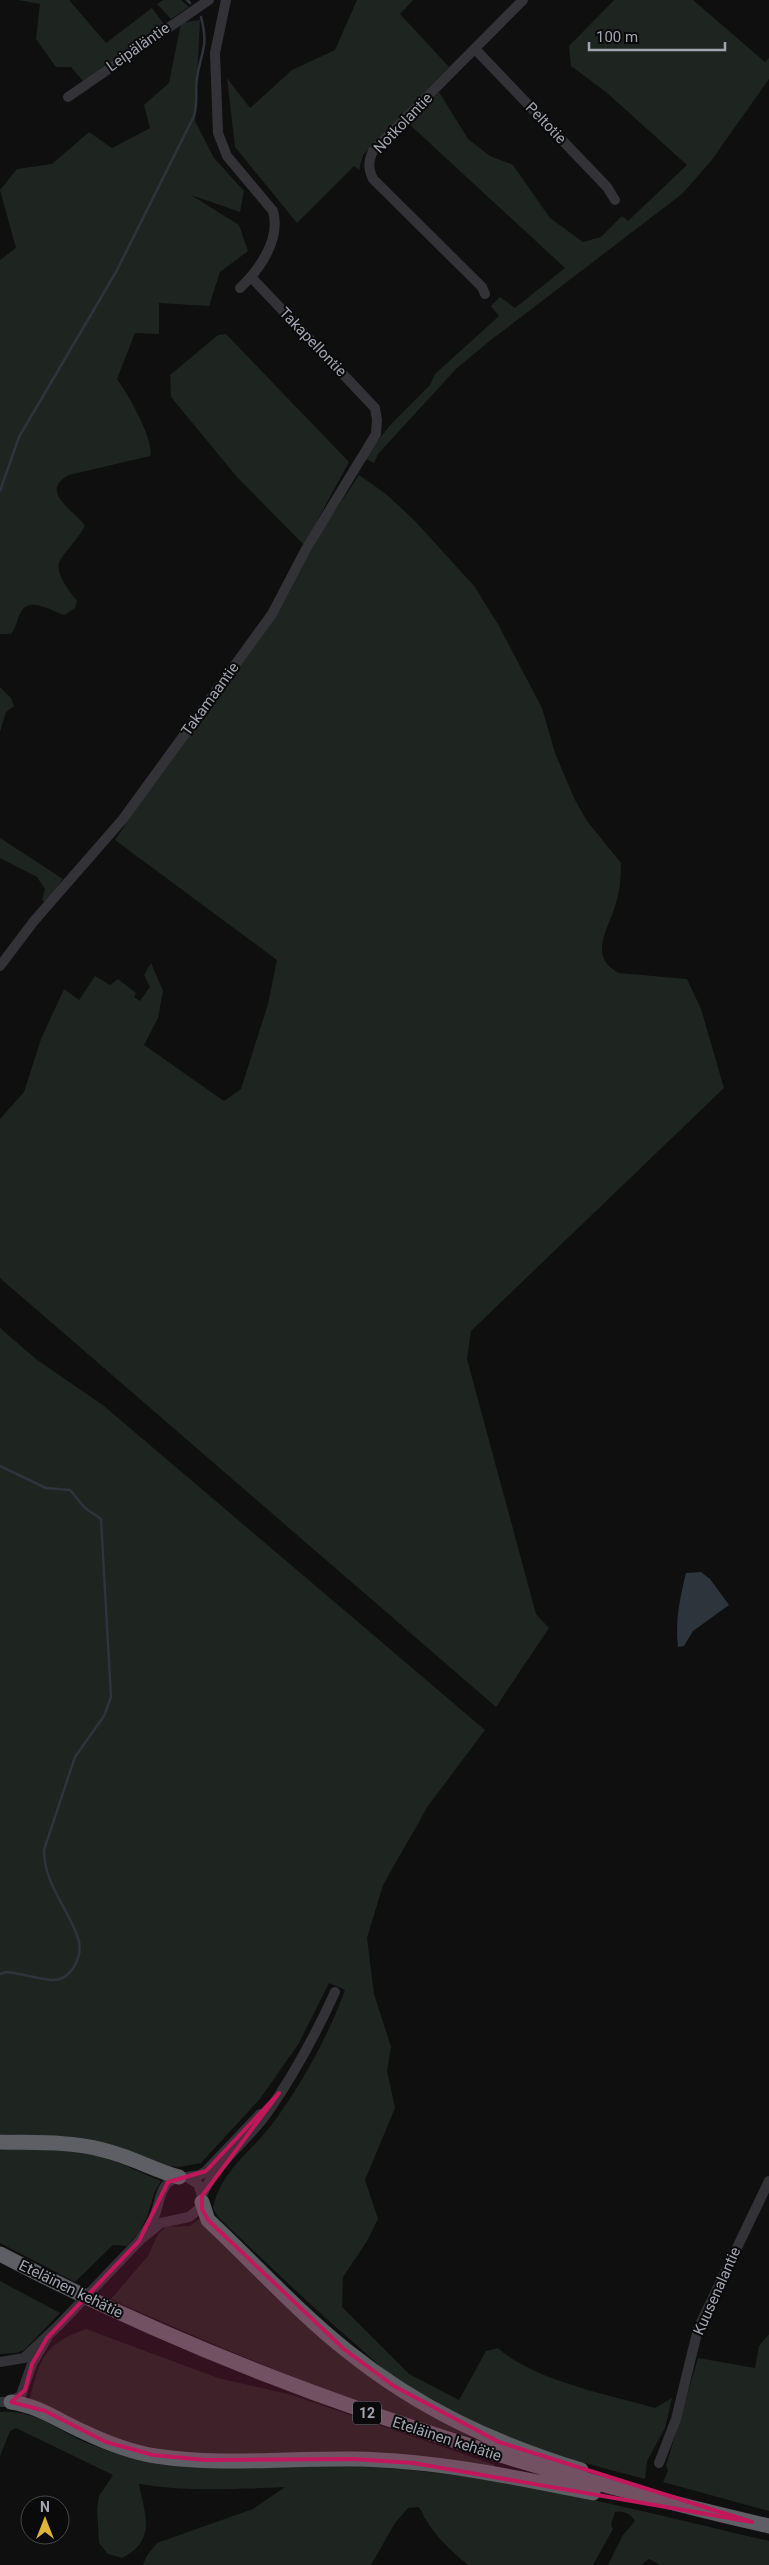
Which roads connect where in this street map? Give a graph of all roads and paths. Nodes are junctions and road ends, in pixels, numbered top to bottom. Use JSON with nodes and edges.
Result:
{"nodes":[{"id":1,"x":209,"y":0,"type":"edge"},
{"id":2,"x":226,"y":0,"type":"edge"},
{"id":3,"x":523,"y":0,"type":"edge"},
{"id":4,"x":475,"y":49,"type":"junction"},
{"id":5,"x":68,"y":97,"type":"dead end"},
{"id":6,"x":614,"y":200,"type":"dead end"},
{"id":7,"x":251,"y":277,"type":"junction"},
{"id":8,"x":240,"y":288,"type":"dead end"},
{"id":9,"x":485,"y":294,"type":"dead end"},
{"id":10,"x":375,"y":408,"type":"joint"},
{"id":11,"x":0,"y":966,"type":"edge"},
{"id":12,"x":335,"y":1992,"type":"dead end"},
{"id":13,"x":279,"y":2093,"type":"junction"},
{"id":14,"x":0,"y":2142,"type":"edge"},
{"id":15,"x":183,"y":2177,"type":"junction"},
{"id":16,"x":769,"y":2181,"type":"edge"},
{"id":17,"x":202,"y":2199,"type":"junction"},
{"id":18,"x":139,"y":2241,"type":"junction"},
{"id":19,"x":0,"y":2254,"type":"edge"},
{"id":20,"x":47,"y":2338,"type":"junction"},
{"id":21,"x":0,"y":2362,"type":"edge"},
{"id":22,"x":6,"y":2402,"type":"edge"},
{"id":23,"x":660,"y":2462,"type":"dead end"},
{"id":24,"x":752,"y":2522,"type":"junction"},
{"id":25,"x":769,"y":2526,"type":"edge"}],
"edges":[{"from":1,"to":5,"type":"street","name":"Leipäläntie"},
{"from":2,"to":7,"type":"street"},
{"from":3,"to":4,"type":"street","name":"Notkolantie"},
{"from":4,"to":6,"type":"street","name":"Peltotie"},
{"from":4,"to":9,"type":"street","name":"Notkolantie"},
{"from":7,"to":8,"type":"street"},
{"from":7,"to":10,"type":"street","name":"Takapellontie"},
{"from":10,"to":11,"type":"street","name":"Takamaantie"},
{"from":12,"to":13,"type":"street"},
{"from":13,"to":15,"type":"street"},
{"from":13,"to":17,"type":"street"},
{"from":14,"to":15,"type":"highway"},
{"from":15,"to":17,"type":"street"},
{"from":15,"to":18,"type":"street"},
{"from":16,"to":23,"type":"street","name":"Kuusenalantie"},
{"from":17,"to":18,"type":"street"},
{"from":17,"to":24,"type":"highway"},
{"from":18,"to":20,"type":"street","bridge":true},
{"from":19,"to":24,"type":"highway","name":"Eteläinen kehätie","number":"12"},
{"from":20,"to":21,"type":"street"},
{"from":20,"to":22,"type":"street"},
{"from":22,"to":24,"type":"highway"},
{"from":24,"to":25,"type":"highway","name":"Eteläinen kehätie","number":"12"}]}
